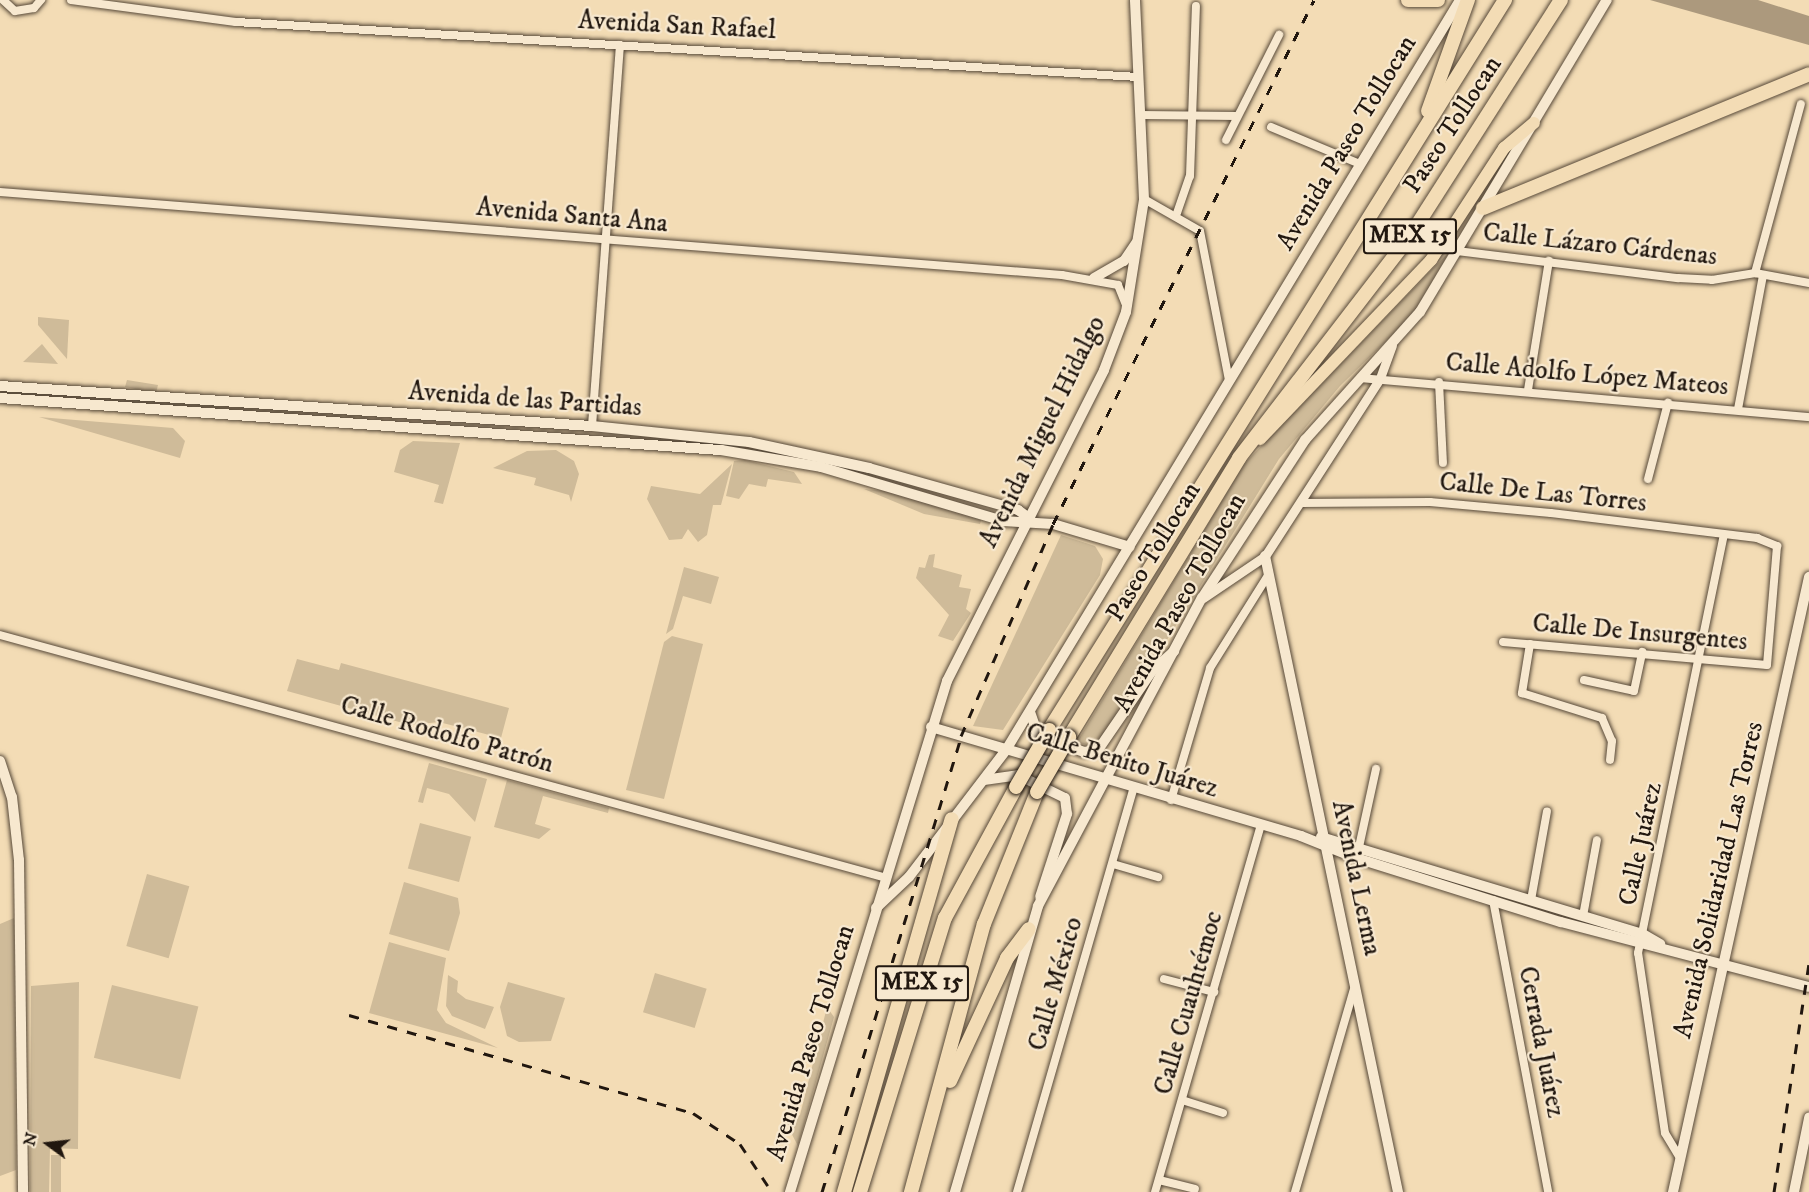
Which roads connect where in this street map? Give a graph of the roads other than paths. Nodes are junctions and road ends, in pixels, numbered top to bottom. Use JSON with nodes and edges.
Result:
{"nodes":[{"id":1,"x":3,"y":0,"type":"edge"},
{"id":2,"x":41,"y":0,"type":"edge"},
{"id":3,"x":71,"y":0,"type":"edge"},
{"id":4,"x":1135,"y":0,"type":"edge"},
{"id":5,"x":1408,"y":0,"type":"edge"},
{"id":6,"x":1438,"y":0,"type":"edge"},
{"id":7,"x":1460,"y":0,"type":"edge"},
{"id":8,"x":1468,"y":0,"type":"edge"},
{"id":9,"x":1505,"y":0,"type":"edge"},
{"id":10,"x":1562,"y":0,"type":"edge"},
{"id":11,"x":1607,"y":0,"type":"edge"},
{"id":12,"x":1196,"y":6,"type":"dead end"},
{"id":13,"x":1279,"y":35,"type":"dead end"},
{"id":14,"x":620,"y":45,"type":"junction"},
{"id":15,"x":1809,"y":74,"type":"edge"},
{"id":16,"x":1138,"y":77,"type":"junction"},
{"id":17,"x":1801,"y":104,"type":"dead end"},
{"id":18,"x":1191,"y":115,"type":"junction"},
{"id":19,"x":1141,"y":116,"type":"junction"},
{"id":20,"x":1237,"y":116,"type":"junction"},
{"id":21,"x":1534,"y":123,"type":"junction"},
{"id":22,"x":1271,"y":127,"type":"dead end"},
{"id":23,"x":1226,"y":140,"type":"dead end"},
{"id":24,"x":1410,"y":156,"type":"junction"},
{"id":25,"x":1360,"y":164,"type":"junction"},
{"id":26,"x":0,"y":192,"type":"edge"},
{"id":27,"x":1144,"y":199,"type":"junction"},
{"id":28,"x":1483,"y":208,"type":"junction"},
{"id":29,"x":1177,"y":213,"type":"junction"},
{"id":30,"x":1142,"y":229,"type":"junction"},
{"id":31,"x":608,"y":240,"type":"junction"},
{"id":32,"x":1457,"y":251,"type":"junction"},
{"id":33,"x":1549,"y":261,"type":"junction"},
{"id":34,"x":1759,"y":275,"type":"junction"},
{"id":35,"x":1094,"y":278,"type":"junction"},
{"id":36,"x":1809,"y":283,"type":"edge"},
{"id":37,"x":1126,"y":305,"type":"junction"},
{"id":38,"x":1392,"y":345,"type":"junction"},
{"id":39,"x":1361,"y":378,"type":"junction"},
{"id":40,"x":1380,"y":378,"type":"junction"},
{"id":41,"x":1229,"y":380,"type":"junction"},
{"id":42,"x":1439,"y":382,"type":"junction"},
{"id":43,"x":0,"y":386,"type":"edge"},
{"id":44,"x":1528,"y":390,"type":"junction"},
{"id":45,"x":0,"y":398,"type":"edge"},
{"id":46,"x":1668,"y":403,"type":"junction"},
{"id":47,"x":1738,"y":409,"type":"junction"},
{"id":48,"x":1809,"y":417,"type":"edge"},
{"id":49,"x":592,"y":426,"type":"junction"},
{"id":50,"x":1239,"y":458,"type":"junction"},
{"id":51,"x":1443,"y":463,"type":"dead end"},
{"id":52,"x":1648,"y":479,"type":"dead end"},
{"id":53,"x":1301,"y":502,"type":"junction"},
{"id":54,"x":1027,"y":521,"type":"junction"},
{"id":55,"x":1724,"y":535,"type":"junction"},
{"id":56,"x":1130,"y":547,"type":"junction"},
{"id":57,"x":1265,"y":556,"type":"junction"},
{"id":58,"x":1269,"y":574,"type":"junction"},
{"id":59,"x":1809,"y":577,"type":"edge"},
{"id":60,"x":1202,"y":598,"type":"junction"},
{"id":61,"x":0,"y":635,"type":"edge"},
{"id":62,"x":1503,"y":642,"type":"dead end"},
{"id":63,"x":1530,"y":644,"type":"junction"},
{"id":64,"x":1176,"y":649,"type":"junction"},
{"id":65,"x":1642,"y":652,"type":"junction"},
{"id":66,"x":1701,"y":657,"type":"junction"},
{"id":67,"x":1771,"y":660,"type":"joint"},
{"id":68,"x":1584,"y":680,"type":"dead end"},
{"id":69,"x":1030,"y":712,"type":"junction"},
{"id":70,"x":931,"y":727,"type":"junction"},
{"id":71,"x":1006,"y":750,"type":"junction"},
{"id":72,"x":1610,"y":760,"type":"dead end"},
{"id":73,"x":0,"y":761,"type":"edge"},
{"id":74,"x":1376,"y":769,"type":"dead end"},
{"id":75,"x":1108,"y":779,"type":"junction"},
{"id":76,"x":983,"y":781,"type":"junction"},
{"id":77,"x":1134,"y":787,"type":"junction"},
{"id":78,"x":1171,"y":800,"type":"junction"},
{"id":79,"x":1547,"y":811,"type":"dead end"},
{"id":80,"x":952,"y":819,"type":"junction"},
{"id":81,"x":1261,"y":825,"type":"junction"},
{"id":82,"x":1301,"y":836,"type":"junction"},
{"id":83,"x":1325,"y":837,"type":"junction"},
{"id":84,"x":1597,"y":840,"type":"dead end"},
{"id":85,"x":1359,"y":847,"type":"junction"},
{"id":86,"x":1328,"y":849,"type":"junction"},
{"id":87,"x":1113,"y":864,"type":"junction"},
{"id":88,"x":883,"y":877,"type":"junction"},
{"id":89,"x":1158,"y":877,"type":"dead end"},
{"id":90,"x":1493,"y":900,"type":"junction"},
{"id":91,"x":1531,"y":900,"type":"junction"},
{"id":92,"x":1038,"y":906,"type":"junction"},
{"id":93,"x":876,"y":908,"type":"junction"},
{"id":94,"x":1564,"y":910,"type":"junction"},
{"id":95,"x":1582,"y":916,"type":"junction"},
{"id":96,"x":1561,"y":922,"type":"junction"},
{"id":97,"x":1029,"y":928,"type":"junction"},
{"id":98,"x":1642,"y":939,"type":"junction"},
{"id":99,"x":1724,"y":963,"type":"junction"},
{"id":100,"x":1164,"y":979,"type":"dead end"},
{"id":101,"x":1355,"y":985,"type":"junction"},
{"id":102,"x":1809,"y":987,"type":"edge"},
{"id":103,"x":1214,"y":992,"type":"junction"},
{"id":104,"x":1182,"y":1100,"type":"junction"},
{"id":105,"x":935,"y":1112,"type":"junction"},
{"id":106,"x":1223,"y":1113,"type":"dead end"},
{"id":107,"x":1809,"y":1118,"type":"edge"},
{"id":108,"x":1680,"y":1158,"type":"junction"},
{"id":109,"x":1159,"y":1179,"type":"junction"},
{"id":110,"x":1195,"y":1189,"type":"dead end"},
{"id":111,"x":23,"y":1192,"type":"edge"},
{"id":112,"x":790,"y":1192,"type":"edge"},
{"id":113,"x":844,"y":1192,"type":"edge"},
{"id":114,"x":861,"y":1192,"type":"edge"},
{"id":115,"x":911,"y":1192,"type":"edge"},
{"id":116,"x":955,"y":1192,"type":"edge"},
{"id":117,"x":1017,"y":1192,"type":"edge"},
{"id":118,"x":1155,"y":1192,"type":"edge"},
{"id":119,"x":1295,"y":1192,"type":"edge"},
{"id":120,"x":1398,"y":1192,"type":"edge"},
{"id":121,"x":1548,"y":1192,"type":"edge"},
{"id":122,"x":1673,"y":1192,"type":"edge"},
{"id":123,"x":1794,"y":1192,"type":"edge"}],
"edges":[{"from":1,"to":2,"type":"street"},
{"from":3,"to":14,"type":"street","name":"Avenida San Rafael"},
{"from":4,"to":16,"type":"main road","name":"Avenida Miguel Hidalgo"},
{"from":5,"to":6,"type":"highway"},
{"from":7,"to":25,"type":"main road","name":"Avenida Paseo Tollocan"},
{"from":8,"to":24,"type":"highway"},
{"from":9,"to":24,"type":"highway","name":"Paseo Tollocan","number":"MEX 15"},
{"from":10,"to":50,"type":"highway","name":"Paseo Tollocan","number":"MEX 15"},
{"from":11,"to":21,"type":"main road","name":"Avenida Paseo Tollocan"},
{"from":12,"to":18,"type":"street"},
{"from":13,"to":20,"type":"street"},
{"from":14,"to":16,"type":"street","name":"Avenida San Rafael"},
{"from":14,"to":31,"type":"street"},
{"from":15,"to":28,"type":"highway"},
{"from":16,"to":19,"type":"main road","name":"Avenida Miguel Hidalgo"},
{"from":17,"to":34,"type":"street"},
{"from":18,"to":19,"type":"street"},
{"from":18,"to":20,"type":"street"},
{"from":18,"to":29,"type":"street"},
{"from":19,"to":27,"type":"main road","name":"Avenida Miguel Hidalgo"},
{"from":20,"to":23,"type":"street"},
{"from":21,"to":28,"type":"main road","name":"Avenida Paseo Tollocan"},
{"from":21,"to":50,"type":"main road"},
{"from":22,"to":25,"type":"street"},
{"from":24,"to":114,"type":"highway","name":"Paseo Tollocan","number":"MEX 15","bridge":true},
{"from":25,"to":41,"type":"main road","name":"Avenida Paseo Tollocan"},
{"from":26,"to":31,"type":"street","name":"Avenida Santa Ana"},
{"from":27,"to":29,"type":"street"},
{"from":27,"to":30,"type":"main road","name":"Avenida Miguel Hidalgo"},
{"from":28,"to":32,"type":"main road","name":"Avenida Paseo Tollocan"},
{"from":29,"to":41,"type":"street"},
{"from":30,"to":35,"type":"main road"},
{"from":30,"to":37,"type":"main road","name":"Avenida Miguel Hidalgo"},
{"from":31,"to":35,"type":"street","name":"Avenida Santa Ana"},
{"from":31,"to":49,"type":"street"},
{"from":32,"to":33,"type":"street","name":"Calle Lázaro Cárdenas"},
{"from":32,"to":38,"type":"main road","name":"Avenida Paseo Tollocan"},
{"from":33,"to":34,"type":"street","name":"Calle Lázaro Cárdenas"},
{"from":33,"to":44,"type":"street"},
{"from":34,"to":36,"type":"street","name":"Calle Lázaro Cárdenas"},
{"from":34,"to":47,"type":"street"},
{"from":35,"to":37,"type":"street","name":"Avenida Santa Ana"},
{"from":37,"to":54,"type":"main road","name":"Avenida Miguel Hidalgo"},
{"from":38,"to":39,"type":"main road","name":"Avenida Paseo Tollocan"},
{"from":38,"to":40,"type":"street"},
{"from":39,"to":40,"type":"street","name":"Calle Adolfo López Mateos"},
{"from":39,"to":60,"type":"main road","name":"Avenida Paseo Tollocan"},
{"from":40,"to":42,"type":"street","name":"Calle Adolfo López Mateos"},
{"from":40,"to":53,"type":"street"},
{"from":41,"to":56,"type":"main road","name":"Avenida Paseo Tollocan"},
{"from":42,"to":44,"type":"street","name":"Calle Adolfo López Mateos"},
{"from":42,"to":51,"type":"street"},
{"from":43,"to":49,"type":"main road","name":"Avenida de las Partidas"},
{"from":44,"to":46,"type":"street","name":"Calle Adolfo López Mateos"},
{"from":45,"to":54,"type":"main road","name":"Avenida de las Partidas"},
{"from":46,"to":47,"type":"street","name":"Calle Adolfo López Mateos"},
{"from":46,"to":52,"type":"street"},
{"from":47,"to":48,"type":"street","name":"Calle Adolfo López Mateos"},
{"from":49,"to":54,"type":"main road","name":"Avenida de las Partidas"},
{"from":50,"to":105,"type":"highway","name":"Paseo Tollocan","number":"MEX 15","bridge":true},
{"from":53,"to":55,"type":"street","name":"Calle De Las Torres"},
{"from":53,"to":57,"type":"street"},
{"from":54,"to":56,"type":"main road","name":"Avenida de las Partidas"},
{"from":54,"to":70,"type":"main road","name":"Avenida Miguel Hidalgo"},
{"from":55,"to":66,"type":"street","name":"Calle Juárez"},
{"from":55,"to":67,"type":"street","name":"Calle De Las Torres"},
{"from":56,"to":69,"type":"main road","name":"Avenida Paseo Tollocan"},
{"from":57,"to":58,"type":"main road","name":"Avenida Lerma"},
{"from":57,"to":60,"type":"street"},
{"from":58,"to":78,"type":"street"},
{"from":58,"to":83,"type":"main road","name":"Avenida Lerma"},
{"from":59,"to":99,"type":"main road","name":"Avenida Solidaridad Las Torres"},
{"from":60,"to":64,"type":"main road","name":"Avenida Paseo Tollocan"},
{"from":61,"to":88,"type":"street","name":"Calle Rodolfo Patrón"},
{"from":62,"to":63,"type":"street","name":"Calle De Insurgentes"},
{"from":63,"to":65,"type":"street","name":"Calle De Insurgentes"},
{"from":63,"to":72,"type":"street"},
{"from":64,"to":69,"type":"main road"},
{"from":64,"to":75,"type":"main road","name":"Avenida Paseo Tollocan"},
{"from":65,"to":66,"type":"street","name":"Calle De Insurgentes"},
{"from":65,"to":68,"type":"street"},
{"from":66,"to":67,"type":"street","name":"Calle De Insurgentes"},
{"from":66,"to":98,"type":"street","name":"Calle Juárez"},
{"from":69,"to":71,"type":"main road","name":"Avenida Paseo Tollocan"},
{"from":70,"to":71,"type":"main road","name":"Calle Benito Juárez"},
{"from":70,"to":88,"type":"main road","name":"Avenida Paseo Tollocan"},
{"from":71,"to":75,"type":"main road","name":"Calle Benito Juárez"},
{"from":71,"to":76,"type":"main road","name":"Avenida Paseo Tollocan"},
{"from":73,"to":111,"type":"main road"},
{"from":74,"to":85,"type":"street"},
{"from":75,"to":77,"type":"main road","name":"Calle Benito Juárez"},
{"from":75,"to":92,"type":"main road","name":"Avenida Paseo Tollocan"},
{"from":76,"to":80,"type":"main road","name":"Avenida Paseo Tollocan"},
{"from":76,"to":92,"type":"main road"},
{"from":77,"to":78,"type":"main road","name":"Calle Benito Juárez"},
{"from":77,"to":87,"type":"street","name":"Calle México"},
{"from":78,"to":81,"type":"main road","name":"Calle Benito Juárez"},
{"from":79,"to":91,"type":"street"},
{"from":80,"to":93,"type":"main road","name":"Avenida Paseo Tollocan"},
{"from":80,"to":113,"type":"highway"},
{"from":81,"to":82,"type":"main road","name":"Calle Benito Juárez"},
{"from":81,"to":103,"type":"street","name":"Calle Cuauhtémoc"},
{"from":82,"to":83,"type":"main road","name":"Calle Benito Juárez"},
{"from":82,"to":86,"type":"main road","name":"Calle Benito Juárez"},
{"from":83,"to":85,"type":"main road","name":"Calle Benito Juárez"},
{"from":83,"to":86,"type":"main road","name":"Avenida Lerma"},
{"from":84,"to":95,"type":"street"},
{"from":85,"to":91,"type":"main road","name":"Calle Benito Juárez"},
{"from":86,"to":90,"type":"main road","name":"Calle Benito Juárez"},
{"from":86,"to":101,"type":"main road","name":"Avenida Lerma"},
{"from":87,"to":89,"type":"street"},
{"from":87,"to":117,"type":"street","name":"Calle México"},
{"from":88,"to":93,"type":"main road","name":"Avenida Paseo Tollocan"},
{"from":90,"to":96,"type":"main road","name":"Calle Benito Juárez"},
{"from":90,"to":121,"type":"street","name":"Cerrada Juárez"},
{"from":91,"to":94,"type":"main road","name":"Calle Benito Juárez"},
{"from":92,"to":97,"type":"main road","name":"Avenida Paseo Tollocan"},
{"from":93,"to":112,"type":"main road","name":"Avenida Paseo Tollocan"},
{"from":94,"to":95,"type":"main road","name":"Calle Benito Juárez"},
{"from":94,"to":96,"type":"street"},
{"from":95,"to":98,"type":"main road","name":"Calle Benito Juárez"},
{"from":96,"to":98,"type":"main road","name":"Calle Benito Juárez"},
{"from":97,"to":105,"type":"highway"},
{"from":97,"to":116,"type":"main road","name":"Avenida Paseo Tollocan"},
{"from":98,"to":99,"type":"main road","name":"Calle Benito Juárez"},
{"from":98,"to":108,"type":"street","name":"Calle Juárez"},
{"from":99,"to":102,"type":"main road","name":"Calle Benito Juárez"},
{"from":99,"to":108,"type":"main road","name":"Avenida Solidaridad Las Torres"},
{"from":100,"to":103,"type":"street"},
{"from":101,"to":119,"type":"street"},
{"from":101,"to":120,"type":"main road","name":"Avenida Lerma"},
{"from":103,"to":104,"type":"street","name":"Calle Cuauhtémoc"},
{"from":104,"to":106,"type":"street"},
{"from":104,"to":109,"type":"street","name":"Calle Cuauhtémoc"},
{"from":105,"to":115,"type":"highway","name":"Paseo Tollocan","number":"MEX 15"},
{"from":107,"to":123,"type":"main road"},
{"from":108,"to":122,"type":"main road","name":"Avenida Solidaridad Las Torres"},
{"from":109,"to":110,"type":"street"},
{"from":109,"to":118,"type":"street","name":"Calle Cuauhtémoc"}]}
